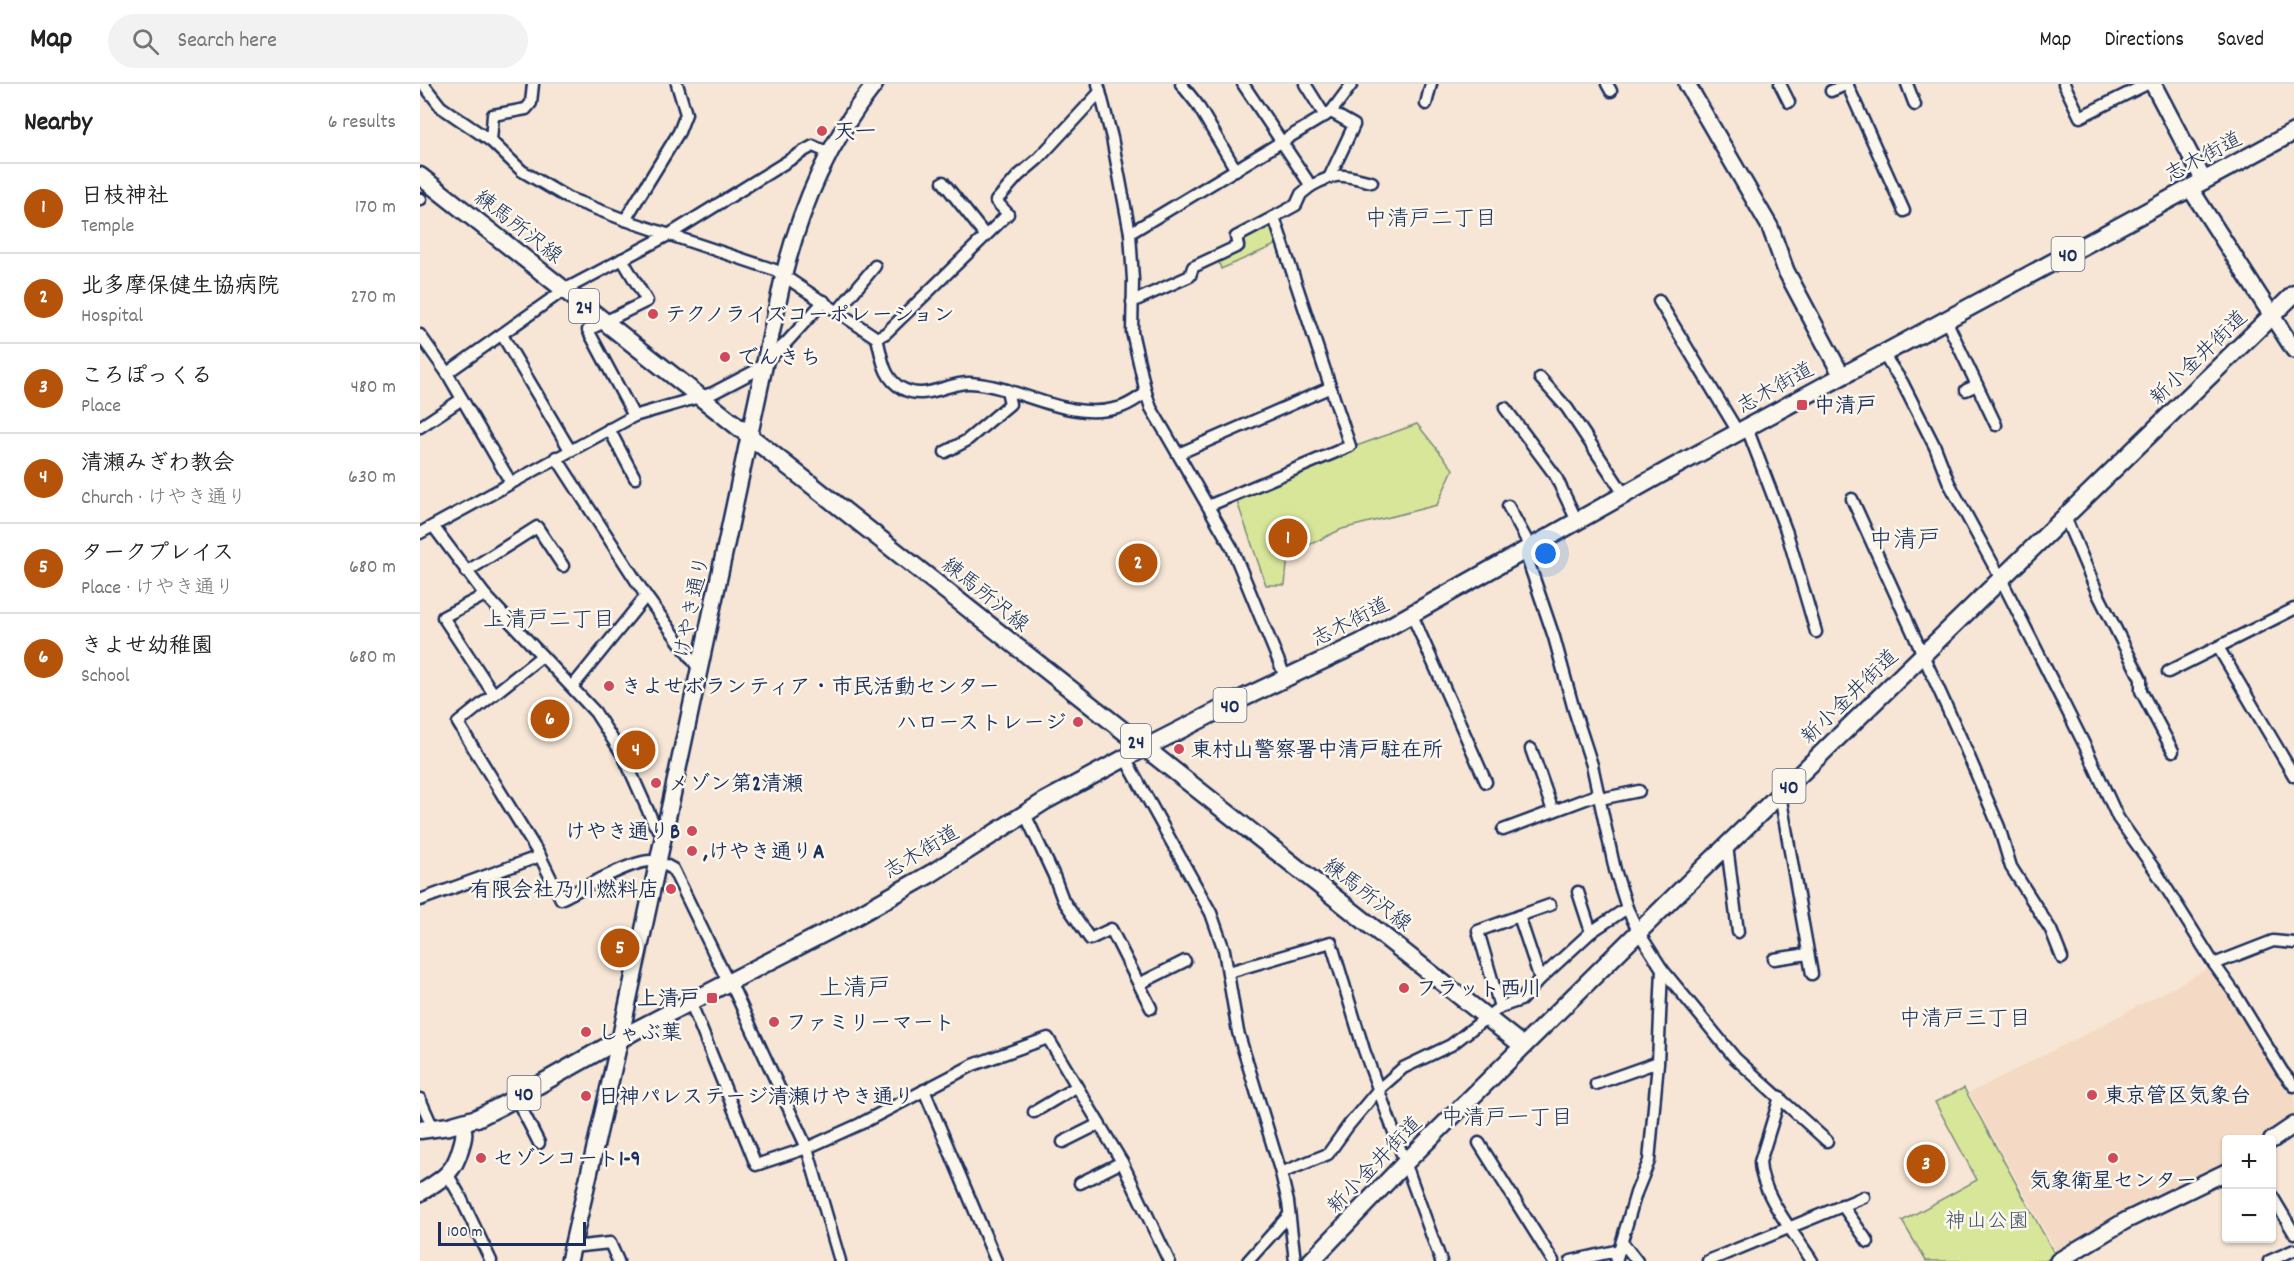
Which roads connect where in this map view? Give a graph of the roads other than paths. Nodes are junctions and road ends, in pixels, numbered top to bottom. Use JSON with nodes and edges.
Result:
{"nodes":[{"id":1,"x":423,"y":84,"type":"edge"},
{"id":2,"x":533,"y":84,"type":"edge"},
{"id":3,"x":677,"y":84,"type":"edge"},
{"id":4,"x":875,"y":84,"type":"edge"},
{"id":5,"x":1182,"y":84,"type":"edge"},
{"id":6,"x":1243,"y":84,"type":"edge"},
{"id":7,"x":1305,"y":84,"type":"edge"},
{"id":8,"x":1352,"y":84,"type":"edge"},
{"id":9,"x":1431,"y":84,"type":"edge"},
{"id":10,"x":1687,"y":84,"type":"edge"},
{"id":11,"x":1780,"y":84,"type":"edge"},
{"id":12,"x":1848,"y":84,"type":"edge"},
{"id":13,"x":1907,"y":84,"type":"edge"},
{"id":14,"x":2064,"y":84,"type":"edge"},
{"id":15,"x":2147,"y":84,"type":"edge"},
{"id":16,"x":2153,"y":84,"type":"edge"},
{"id":17,"x":1099,"y":88,"type":"edge"},
{"id":18,"x":1831,"y":91,"type":"dead end"},
{"id":19,"x":1789,"y":102,"type":"dead end"},
{"id":20,"x":1426,"y":104,"type":"dead end"},
{"id":21,"x":1915,"y":105,"type":"dead end"},
{"id":22,"x":1328,"y":114,"type":"junction"},
{"id":23,"x":2294,"y":132,"type":"edge"},
{"id":24,"x":490,"y":141,"type":"junction"},
{"id":25,"x":1281,"y":143,"type":"junction"},
{"id":26,"x":829,"y":153,"type":"junction"},
{"id":27,"x":1236,"y":170,"type":"junction"},
{"id":28,"x":420,"y":176,"type":"edge"},
{"id":29,"x":1330,"y":176,"type":"junction"},
{"id":30,"x":944,"y":182,"type":"dead end"},
{"id":31,"x":1372,"y":182,"type":"dead end"},
{"id":32,"x":2197,"y":184,"type":"junction"},
{"id":33,"x":1311,"y":186,"type":"junction"},
{"id":34,"x":1904,"y":211,"type":"dead end"},
{"id":35,"x":1274,"y":217,"type":"junction"},
{"id":36,"x":625,"y":220,"type":"junction"},
{"id":37,"x":1130,"y":233,"type":"junction"},
{"id":38,"x":670,"y":234,"type":"junction"},
{"id":39,"x":985,"y":235,"type":"junction"},
{"id":40,"x":622,"y":260,"type":"junction"},
{"id":41,"x":875,"y":266,"type":"dead end"},
{"id":42,"x":784,"y":274,"type":"junction"},
{"id":43,"x":564,"y":290,"type":"junction"},
{"id":44,"x":2294,"y":294,"type":"edge"},
{"id":45,"x":824,"y":301,"type":"junction"},
{"id":46,"x":1659,"y":301,"type":"dead end"},
{"id":47,"x":1132,"y":302,"type":"junction"},
{"id":48,"x":838,"y":311,"type":"junction"},
{"id":49,"x":2272,"y":316,"type":"junction"},
{"id":50,"x":1946,"y":320,"type":"junction"},
{"id":51,"x":604,"y":322,"type":"junction"},
{"id":52,"x":420,"y":335,"type":"edge"},
{"id":53,"x":502,"y":335,"type":"junction"},
{"id":54,"x":878,"y":338,"type":"junction"},
{"id":55,"x":2294,"y":350,"type":"edge"},
{"id":56,"x":1883,"y":354,"type":"junction"},
{"id":57,"x":764,"y":363,"type":"junction"},
{"id":58,"x":447,"y":373,"type":"junction"},
{"id":59,"x":1842,"y":376,"type":"junction"},
{"id":60,"x":1540,"y":378,"type":"dead end"},
{"id":61,"x":1977,"y":386,"type":"junction"},
{"id":62,"x":1329,"y":388,"type":"junction"},
{"id":63,"x":1007,"y":390,"type":"junction"},
{"id":64,"x":1966,"y":390,"type":"dead end"},
{"id":65,"x":1146,"y":393,"type":"junction"},
{"id":66,"x":699,"y":397,"type":"junction"},
{"id":67,"x":462,"y":399,"type":"junction"},
{"id":68,"x":1505,"y":408,"type":"dead end"},
{"id":69,"x":634,"y":416,"type":"junction"},
{"id":70,"x":1996,"y":425,"type":"dead end"},
{"id":71,"x":420,"y":427,"type":"edge"},
{"id":72,"x":609,"y":429,"type":"junction"},
{"id":73,"x":1743,"y":430,"type":"junction"},
{"id":74,"x":749,"y":436,"type":"junction"},
{"id":75,"x":570,"y":450,"type":"junction"},
{"id":76,"x":945,"y":452,"type":"dead end"},
{"id":77,"x":1178,"y":454,"type":"junction"},
{"id":78,"x":556,"y":457,"type":"junction"},
{"id":79,"x":635,"y":478,"type":"dead end"},
{"id":80,"x":511,"y":483,"type":"junction"},
{"id":81,"x":1624,"y":494,"type":"junction"},
{"id":82,"x":1852,"y":499,"type":"dead end"},
{"id":83,"x":1208,"y":506,"type":"junction"},
{"id":84,"x":1508,"y":506,"type":"dead end"},
{"id":85,"x":2065,"y":517,"type":"junction"},
{"id":86,"x":1577,"y":521,"type":"junction"},
{"id":87,"x":433,"y":526,"type":"junction"},
{"id":88,"x":420,"y":533,"type":"edge"},
{"id":89,"x":1528,"y":550,"type":"junction"},
{"id":90,"x":563,"y":566,"type":"dead end"},
{"id":91,"x":466,"y":572,"type":"junction"},
{"id":92,"x":2001,"y":579,"type":"junction"},
{"id":93,"x":485,"y":595,"type":"junction"},
{"id":94,"x":646,"y":596,"type":"junction"},
{"id":95,"x":2294,"y":609,"type":"edge"},
{"id":96,"x":1412,"y":615,"type":"junction"},
{"id":97,"x":1816,"y":632,"type":"dead end"},
{"id":98,"x":2218,"y":646,"type":"junction"},
{"id":99,"x":542,"y":656,"type":"junction"},
{"id":100,"x":1923,"y":656,"type":"junction"},
{"id":101,"x":699,"y":669,"type":"junction"},
{"id":102,"x":2168,"y":672,"type":"dead end"},
{"id":103,"x":1286,"y":679,"type":"junction"},
{"id":104,"x":573,"y":686,"type":"junction"},
{"id":105,"x":493,"y":693,"type":"junction"},
{"id":106,"x":1144,"y":748,"type":"junction"},
{"id":107,"x":1531,"y":749,"type":"dead end"},
{"id":108,"x":2173,"y":751,"type":"dead end"},
{"id":109,"x":1125,"y":758,"type":"junction"},
{"id":110,"x":2294,"y":776,"type":"edge"},
{"id":111,"x":1486,"y":782,"type":"dead end"},
{"id":112,"x":1639,"y":790,"type":"dead end"},
{"id":113,"x":1780,"y":795,"type":"junction"},
{"id":114,"x":1599,"y":796,"type":"junction"},
{"id":115,"x":1553,"y":811,"type":"junction"},
{"id":116,"x":1025,"y":814,"type":"junction"},
{"id":117,"x":1503,"y":830,"type":"dead end"},
{"id":118,"x":663,"y":835,"type":"junction"},
{"id":119,"x":1727,"y":846,"type":"junction"},
{"id":120,"x":540,"y":856,"type":"junction"},
{"id":121,"x":657,"y":862,"type":"junction"},
{"id":122,"x":1578,"y":892,"type":"dead end"},
{"id":123,"x":420,"y":900,"type":"edge"},
{"id":124,"x":1550,"y":905,"type":"dead end"},
{"id":125,"x":1627,"y":908,"type":"junction"},
{"id":126,"x":1519,"y":916,"type":"junction"},
{"id":127,"x":1591,"y":932,"type":"junction"},
{"id":128,"x":1738,"y":932,"type":"dead end"},
{"id":129,"x":1639,"y":933,"type":"junction"},
{"id":130,"x":2294,"y":943,"type":"edge"},
{"id":131,"x":1808,"y":954,"type":"junction"},
{"id":132,"x":2062,"y":958,"type":"dead end"},
{"id":133,"x":1774,"y":959,"type":"dead end"},
{"id":134,"x":1185,"y":961,"type":"dead end"},
{"id":135,"x":2214,"y":964,"type":"junction"},
{"id":136,"x":1662,"y":969,"type":"junction"},
{"id":137,"x":1228,"y":972,"type":"junction"},
{"id":138,"x":1812,"y":974,"type":"dead end"},
{"id":139,"x":1540,"y":979,"type":"junction"},
{"id":140,"x":728,"y":982,"type":"junction"},
{"id":141,"x":1138,"y":984,"type":"junction"},
{"id":142,"x":690,"y":1001,"type":"junction"},
{"id":143,"x":1151,"y":1008,"type":"dead end"},
{"id":144,"x":1494,"y":1012,"type":"junction"},
{"id":145,"x":620,"y":1039,"type":"junction"},
{"id":146,"x":1523,"y":1046,"type":"junction"},
{"id":147,"x":1658,"y":1062,"type":"junction"},
{"id":148,"x":1596,"y":1084,"type":"dead end"},
{"id":149,"x":2294,"y":1086,"type":"edge"},
{"id":150,"x":1076,"y":1087,"type":"junction"},
{"id":151,"x":924,"y":1090,"type":"junction"},
{"id":152,"x":1378,"y":1090,"type":"junction"},
{"id":153,"x":1780,"y":1097,"type":"junction"},
{"id":154,"x":516,"y":1098,"type":"junction"},
{"id":155,"x":420,"y":1099,"type":"edge"},
{"id":156,"x":1034,"y":1112,"type":"dead end"},
{"id":157,"x":462,"y":1122,"type":"junction"},
{"id":158,"x":1099,"y":1124,"type":"junction"},
{"id":159,"x":2294,"y":1125,"type":"edge"},
{"id":160,"x":427,"y":1129,"type":"edge"},
{"id":161,"x":2276,"y":1137,"type":"edge"},
{"id":162,"x":1827,"y":1141,"type":"dead end"},
{"id":163,"x":1063,"y":1142,"type":"dead end"},
{"id":164,"x":539,"y":1143,"type":"dead end"},
{"id":165,"x":1479,"y":1143,"type":"dead end"},
{"id":166,"x":807,"y":1148,"type":"junction"},
{"id":167,"x":1122,"y":1162,"type":"junction"},
{"id":168,"x":1406,"y":1162,"type":"junction"},
{"id":169,"x":1281,"y":1173,"type":"junction"},
{"id":170,"x":2222,"y":1174,"type":"edge"},
{"id":171,"x":448,"y":1175,"type":"junction"},
{"id":172,"x":1080,"y":1183,"type":"dead end"},
{"id":173,"x":420,"y":1193,"type":"edge"},
{"id":174,"x":1864,"y":1197,"type":"dead end"},
{"id":175,"x":2276,"y":1204,"type":"edge"},
{"id":176,"x":1842,"y":1205,"type":"junction"},
{"id":177,"x":1289,"y":1215,"type":"junction"},
{"id":178,"x":1790,"y":1227,"type":"junction"},
{"id":179,"x":2294,"y":1233,"type":"edge"},
{"id":180,"x":1868,"y":1242,"type":"dead end"},
{"id":181,"x":1621,"y":1246,"type":"junction"},
{"id":182,"x":2294,"y":1250,"type":"edge"},
{"id":183,"x":571,"y":1254,"type":"edge"},
{"id":184,"x":491,"y":1261,"type":"edge"},
{"id":185,"x":618,"y":1261,"type":"edge"},
{"id":186,"x":840,"y":1261,"type":"edge"},
{"id":187,"x":996,"y":1261,"type":"edge"},
{"id":188,"x":1169,"y":1261,"type":"edge"},
{"id":189,"x":1248,"y":1261,"type":"edge"},
{"id":190,"x":1295,"y":1261,"type":"edge"},
{"id":191,"x":1311,"y":1261,"type":"edge"},
{"id":192,"x":1441,"y":1261,"type":"edge"},
{"id":193,"x":1553,"y":1261,"type":"edge"},
{"id":194,"x":1571,"y":1261,"type":"edge"},
{"id":195,"x":1616,"y":1261,"type":"edge"},
{"id":196,"x":1637,"y":1261,"type":"edge"},
{"id":197,"x":1708,"y":1261,"type":"edge"},
{"id":198,"x":1812,"y":1261,"type":"edge"},
{"id":199,"x":2058,"y":1261,"type":"edge"},
{"id":200,"x":2269,"y":1261,"type":"edge"}],
"edges":[{"from":1,"to":24,"type":"street"},
{"from":2,"to":24,"type":"street"},
{"from":3,"to":36,"type":"street"},
{"from":4,"to":26,"type":"street","name":"けやき通り"},
{"from":5,"to":27,"type":"street"},
{"from":6,"to":25,"type":"street"},
{"from":7,"to":22,"type":"street"},
{"from":8,"to":22,"type":"street"},
{"from":9,"to":20,"type":"street"},
{"from":10,"to":59,"type":"street"},
{"from":11,"to":19,"type":"street"},
{"from":12,"to":18,"type":"street"},
{"from":12,"to":34,"type":"street"},
{"from":13,"to":21,"type":"street"},
{"from":14,"to":15,"type":"street"},
{"from":16,"to":32,"type":"street"},
{"from":17,"to":37,"type":"street"},
{"from":17,"to":39,"type":"street"},
{"from":22,"to":25,"type":"street"},
{"from":22,"to":29,"type":"street"},
{"from":23,"to":32,"type":"main road","name":"志木街道","number":"40"},
{"from":24,"to":36,"type":"street"},
{"from":25,"to":27,"type":"street"},
{"from":25,"to":33,"type":"street"},
{"from":26,"to":38,"type":"street"},
{"from":26,"to":42,"type":"street","name":"けやき通り"},
{"from":27,"to":37,"type":"street"},
{"from":28,"to":43,"type":"main road","name":"練馬所沢線","number":"24"},
{"from":29,"to":31,"type":"street"},
{"from":29,"to":33,"type":"street"},
{"from":30,"to":39,"type":"street"},
{"from":32,"to":49,"type":"street"},
{"from":32,"to":50,"type":"main road","name":"志木街道","number":"40"},
{"from":33,"to":35,"type":"street"},
{"from":35,"to":47,"type":"street"},
{"from":35,"to":62,"type":"street"},
{"from":36,"to":38,"type":"street"},
{"from":37,"to":47,"type":"street"},
{"from":38,"to":40,"type":"street"},
{"from":38,"to":42,"type":"street"},
{"from":39,"to":54,"type":"street"},
{"from":40,"to":43,"type":"street"},
{"from":40,"to":51,"type":"street"},
{"from":41,"to":48,"type":"street"},
{"from":42,"to":45,"type":"street"},
{"from":42,"to":57,"type":"street","name":"けやき通り"},
{"from":43,"to":51,"type":"main road","name":"練馬所沢線","number":"24"},
{"from":43,"to":53,"type":"street"},
{"from":44,"to":49,"type":"main road","name":"新小金井街道","number":"40"},
{"from":45,"to":48,"type":"street"},
{"from":45,"to":57,"type":"street"},
{"from":46,"to":73,"type":"street"},
{"from":47,"to":65,"type":"street"},
{"from":48,"to":54,"type":"street"},
{"from":49,"to":55,"type":"street"},
{"from":49,"to":85,"type":"main road","name":"新小金井街道","number":"40"},
{"from":50,"to":56,"type":"main road","name":"志木街道","number":"40"},
{"from":50,"to":61,"type":"street"},
{"from":51,"to":66,"type":"main road","name":"練馬所沢線","number":"24"},
{"from":51,"to":69,"type":"street"},
{"from":52,"to":58,"type":"street"},
{"from":53,"to":58,"type":"street"},
{"from":53,"to":75,"type":"street"},
{"from":54,"to":63,"type":"street"},
{"from":56,"to":59,"type":"main road","name":"志木街道","number":"40"},
{"from":56,"to":92,"type":"street"},
{"from":57,"to":66,"type":"street"},
{"from":57,"to":74,"type":"street","name":"けやき通り"},
{"from":58,"to":67,"type":"street"},
{"from":59,"to":73,"type":"main road","name":"志木街道","number":"40"},
{"from":60,"to":81,"type":"street"},
{"from":61,"to":64,"type":"street"},
{"from":61,"to":70,"type":"street"},
{"from":62,"to":77,"type":"street"},
{"from":62,"to":83,"type":"street"},
{"from":63,"to":65,"type":"street"},
{"from":63,"to":76,"type":"street"},
{"from":65,"to":77,"type":"street"},
{"from":66,"to":69,"type":"street"},
{"from":66,"to":74,"type":"main road","name":"練馬所沢線","number":"24"},
{"from":67,"to":71,"type":"street"},
{"from":67,"to":80,"type":"street"},
{"from":68,"to":86,"type":"street"},
{"from":69,"to":72,"type":"street"},
{"from":72,"to":75,"type":"street"},
{"from":72,"to":79,"type":"street"},
{"from":73,"to":81,"type":"main road","name":"志木街道","number":"40"},
{"from":73,"to":97,"type":"street"},
{"from":74,"to":101,"type":"street","name":"けやき通り"},
{"from":74,"to":106,"type":"main road","name":"練馬所沢線","number":"24"},
{"from":75,"to":78,"type":"street"},
{"from":77,"to":83,"type":"street"},
{"from":78,"to":80,"type":"street"},
{"from":78,"to":94,"type":"street"},
{"from":80,"to":87,"type":"street"},
{"from":81,"to":86,"type":"main road","name":"志木街道","number":"40"},
{"from":82,"to":100,"type":"street"},
{"from":83,"to":103,"type":"street"},
{"from":84,"to":89,"type":"street"},
{"from":85,"to":92,"type":"main road","name":"新小金井街道","number":"40"},
{"from":85,"to":108,"type":"street"},
{"from":86,"to":89,"type":"main road","name":"志木街道","number":"40"},
{"from":87,"to":88,"type":"street"},
{"from":87,"to":91,"type":"street"},
{"from":89,"to":96,"type":"main road","name":"志木街道","number":"40"},
{"from":89,"to":114,"type":"street"},
{"from":90,"to":91,"type":"street"},
{"from":91,"to":93,"type":"street"},
{"from":92,"to":100,"type":"main road","name":"新小金井街道","number":"40"},
{"from":92,"to":135,"type":"street"},
{"from":93,"to":99,"type":"street"},
{"from":93,"to":105,"type":"street"},
{"from":94,"to":101,"type":"street"},
{"from":94,"to":104,"type":"street"},
{"from":95,"to":98,"type":"street"},
{"from":96,"to":103,"type":"main road","name":"志木街道","number":"40"},
{"from":96,"to":111,"type":"street"},
{"from":98,"to":102,"type":"street"},
{"from":98,"to":110,"type":"street"},
{"from":99,"to":104,"type":"street"},
{"from":99,"to":105,"type":"street"},
{"from":100,"to":113,"type":"main road","name":"新小金井街道","number":"40"},
{"from":100,"to":132,"type":"street"},
{"from":101,"to":118,"type":"street","name":"けやき通り"},
{"from":103,"to":106,"type":"main road","name":"志木街道","number":"40"},
{"from":104,"to":118,"type":"street"},
{"from":105,"to":120,"type":"street"},
{"from":106,"to":109,"type":"main road","name":"志木街道","number":"40"},
{"from":106,"to":144,"type":"main road","name":"練馬所沢線","number":"24"},
{"from":107,"to":115,"type":"street"},
{"from":109,"to":116,"type":"main road","name":"志木街道","number":"40"},
{"from":109,"to":137,"type":"street"},
{"from":112,"to":114,"type":"street"},
{"from":113,"to":119,"type":"main road","name":"新小金井街道","number":"40"},
{"from":113,"to":131,"type":"street"},
{"from":114,"to":115,"type":"street"},
{"from":114,"to":125,"type":"street"},
{"from":115,"to":117,"type":"street"},
{"from":116,"to":140,"type":"main road","name":"志木街道","number":"40"},
{"from":116,"to":141,"type":"street"},
{"from":118,"to":121,"type":"street","name":"けやき通り"},
{"from":119,"to":128,"type":"street"},
{"from":119,"to":129,"type":"main road","name":"新小金井街道","number":"40"},
{"from":120,"to":121,"type":"street"},
{"from":120,"to":123,"type":"street"},
{"from":121,"to":140,"type":"street"},
{"from":121,"to":145,"type":"street","name":"けやき通り"},
{"from":122,"to":127,"type":"street"},
{"from":124,"to":126,"type":"street"},
{"from":125,"to":127,"type":"street"},
{"from":125,"to":129,"type":"street"},
{"from":126,"to":139,"type":"street"},
{"from":126,"to":144,"type":"street"},
{"from":127,"to":139,"type":"street"},
{"from":129,"to":136,"type":"street"},
{"from":129,"to":146,"type":"main road","name":"新小金井街道","number":"40"},
{"from":130,"to":135,"type":"street"},
{"from":131,"to":133,"type":"street"},
{"from":131,"to":138,"type":"street"},
{"from":134,"to":141,"type":"street"},
{"from":135,"to":149,"type":"street"},
{"from":136,"to":147,"type":"street"},
{"from":136,"to":153,"type":"street"},
{"from":137,"to":152,"type":"street"},
{"from":137,"to":169,"type":"street"},
{"from":139,"to":144,"type":"street"},
{"from":140,"to":142,"type":"main road","name":"志木街道","number":"40"},
{"from":140,"to":166,"type":"street"},
{"from":141,"to":143,"type":"street"},
{"from":142,"to":145,"type":"main road","name":"志木街道","number":"40"},
{"from":142,"to":166,"type":"street"},
{"from":144,"to":146,"type":"main road","name":"練馬所沢線","number":"24"},
{"from":144,"to":152,"type":"street"},
{"from":145,"to":154,"type":"main road","name":"志木街道","number":"40"},
{"from":145,"to":183,"type":"street","name":"けやき通り"},
{"from":146,"to":168,"type":"main road","name":"新小金井街道","number":"40"},
{"from":147,"to":148,"type":"street"},
{"from":147,"to":181,"type":"street"},
{"from":150,"to":151,"type":"street"},
{"from":150,"to":156,"type":"street"},
{"from":150,"to":158,"type":"street"},
{"from":151,"to":166,"type":"street"},
{"from":151,"to":187,"type":"street"},
{"from":152,"to":168,"type":"street"},
{"from":152,"to":169,"type":"street"},
{"from":153,"to":162,"type":"street"},
{"from":153,"to":178,"type":"street"},
{"from":154,"to":157,"type":"main road","name":"志木街道","number":"40"},
{"from":154,"to":164,"type":"street"},
{"from":155,"to":160,"type":"street"},
{"from":157,"to":160,"type":"main road","name":"志木街道","number":"40"},
{"from":157,"to":171,"type":"street"},
{"from":158,"to":163,"type":"street"},
{"from":158,"to":167,"type":"street"},
{"from":159,"to":161,"type":"street"},
{"from":165,"to":193,"type":"street"},
{"from":166,"to":186,"type":"street"},
{"from":167,"to":172,"type":"street"},
{"from":167,"to":188,"type":"street"},
{"from":168,"to":191,"type":"main road","name":"新小金井街道","number":"40"},
{"from":168,"to":192,"type":"street"},
{"from":169,"to":177,"type":"street"},
{"from":170,"to":199,"type":"street"},
{"from":171,"to":173,"type":"street"},
{"from":171,"to":184,"type":"street"},
{"from":174,"to":176,"type":"street"},
{"from":175,"to":179,"type":"street"},
{"from":176,"to":178,"type":"street"},
{"from":176,"to":180,"type":"street"},
{"from":177,"to":189,"type":"street"},
{"from":177,"to":190,"type":"street"},
{"from":178,"to":197,"type":"street"},
{"from":178,"to":198,"type":"street"},
{"from":181,"to":194,"type":"street"},
{"from":181,"to":195,"type":"street"},
{"from":181,"to":196,"type":"street"},
{"from":182,"to":200,"type":"street"},
{"from":183,"to":185,"type":"street"}]}
